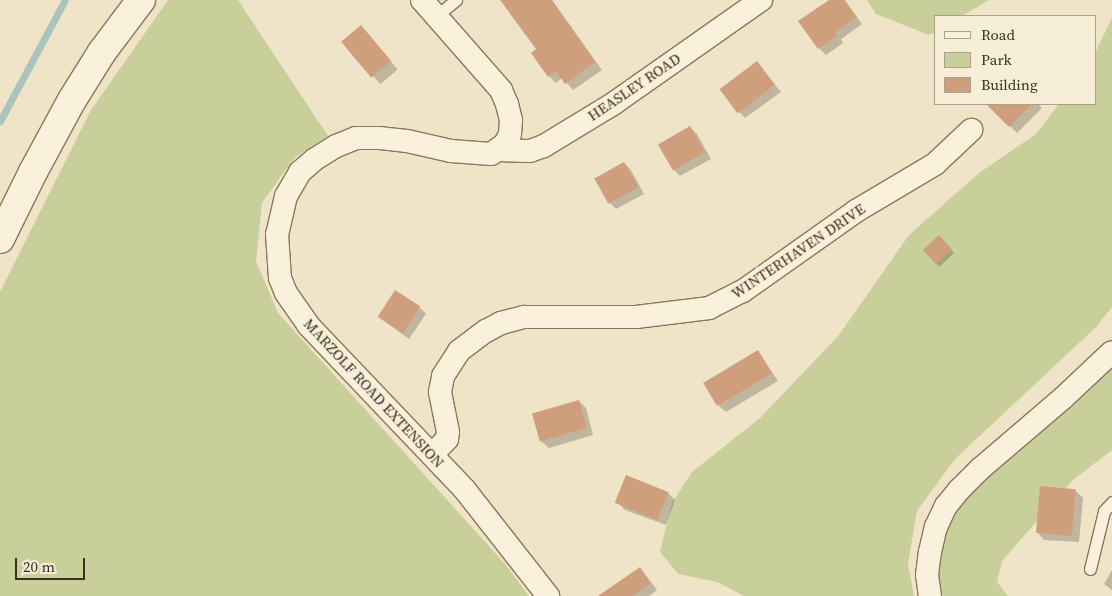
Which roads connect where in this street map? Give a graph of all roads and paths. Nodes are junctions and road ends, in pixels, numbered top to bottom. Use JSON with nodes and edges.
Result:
{"nodes":[{"id":1,"x":141,"y":0,"type":"edge"},
{"id":2,"x":456,"y":0,"type":"edge"},
{"id":3,"x":761,"y":0,"type":"edge"},
{"id":4,"x":429,"y":8,"type":"edge"},
{"id":5,"x":971,"y":130,"type":"dead end"},
{"id":6,"x":498,"y":150,"type":"junction"},
{"id":7,"x":0,"y":239,"type":"edge"},
{"id":8,"x":1112,"y":352,"type":"edge"},
{"id":9,"x":432,"y":455,"type":"junction"},
{"id":10,"x":1112,"y":502,"type":"edge"},
{"id":11,"x":1090,"y":570,"type":"dead end"},
{"id":12,"x":548,"y":596,"type":"edge"},
{"id":13,"x":930,"y":596,"type":"edge"}],
"edges":[{"from":1,"to":7,"type":"street"},
{"from":2,"to":4,"type":"lane"},
{"from":3,"to":6,"type":"street","name":"HEASLEY ROAD"},
{"from":4,"to":6,"type":"street"},
{"from":5,"to":9,"type":"street","name":"WINTERHAVEN DRIVE"},
{"from":6,"to":9,"type":"street","name":"MARZOLF ROAD EXTENSION"},
{"from":8,"to":13,"type":"street"},
{"from":9,"to":12,"type":"street","name":"MARZOLF ROAD EXTENSION"},
{"from":10,"to":11,"type":"lane"}]}
